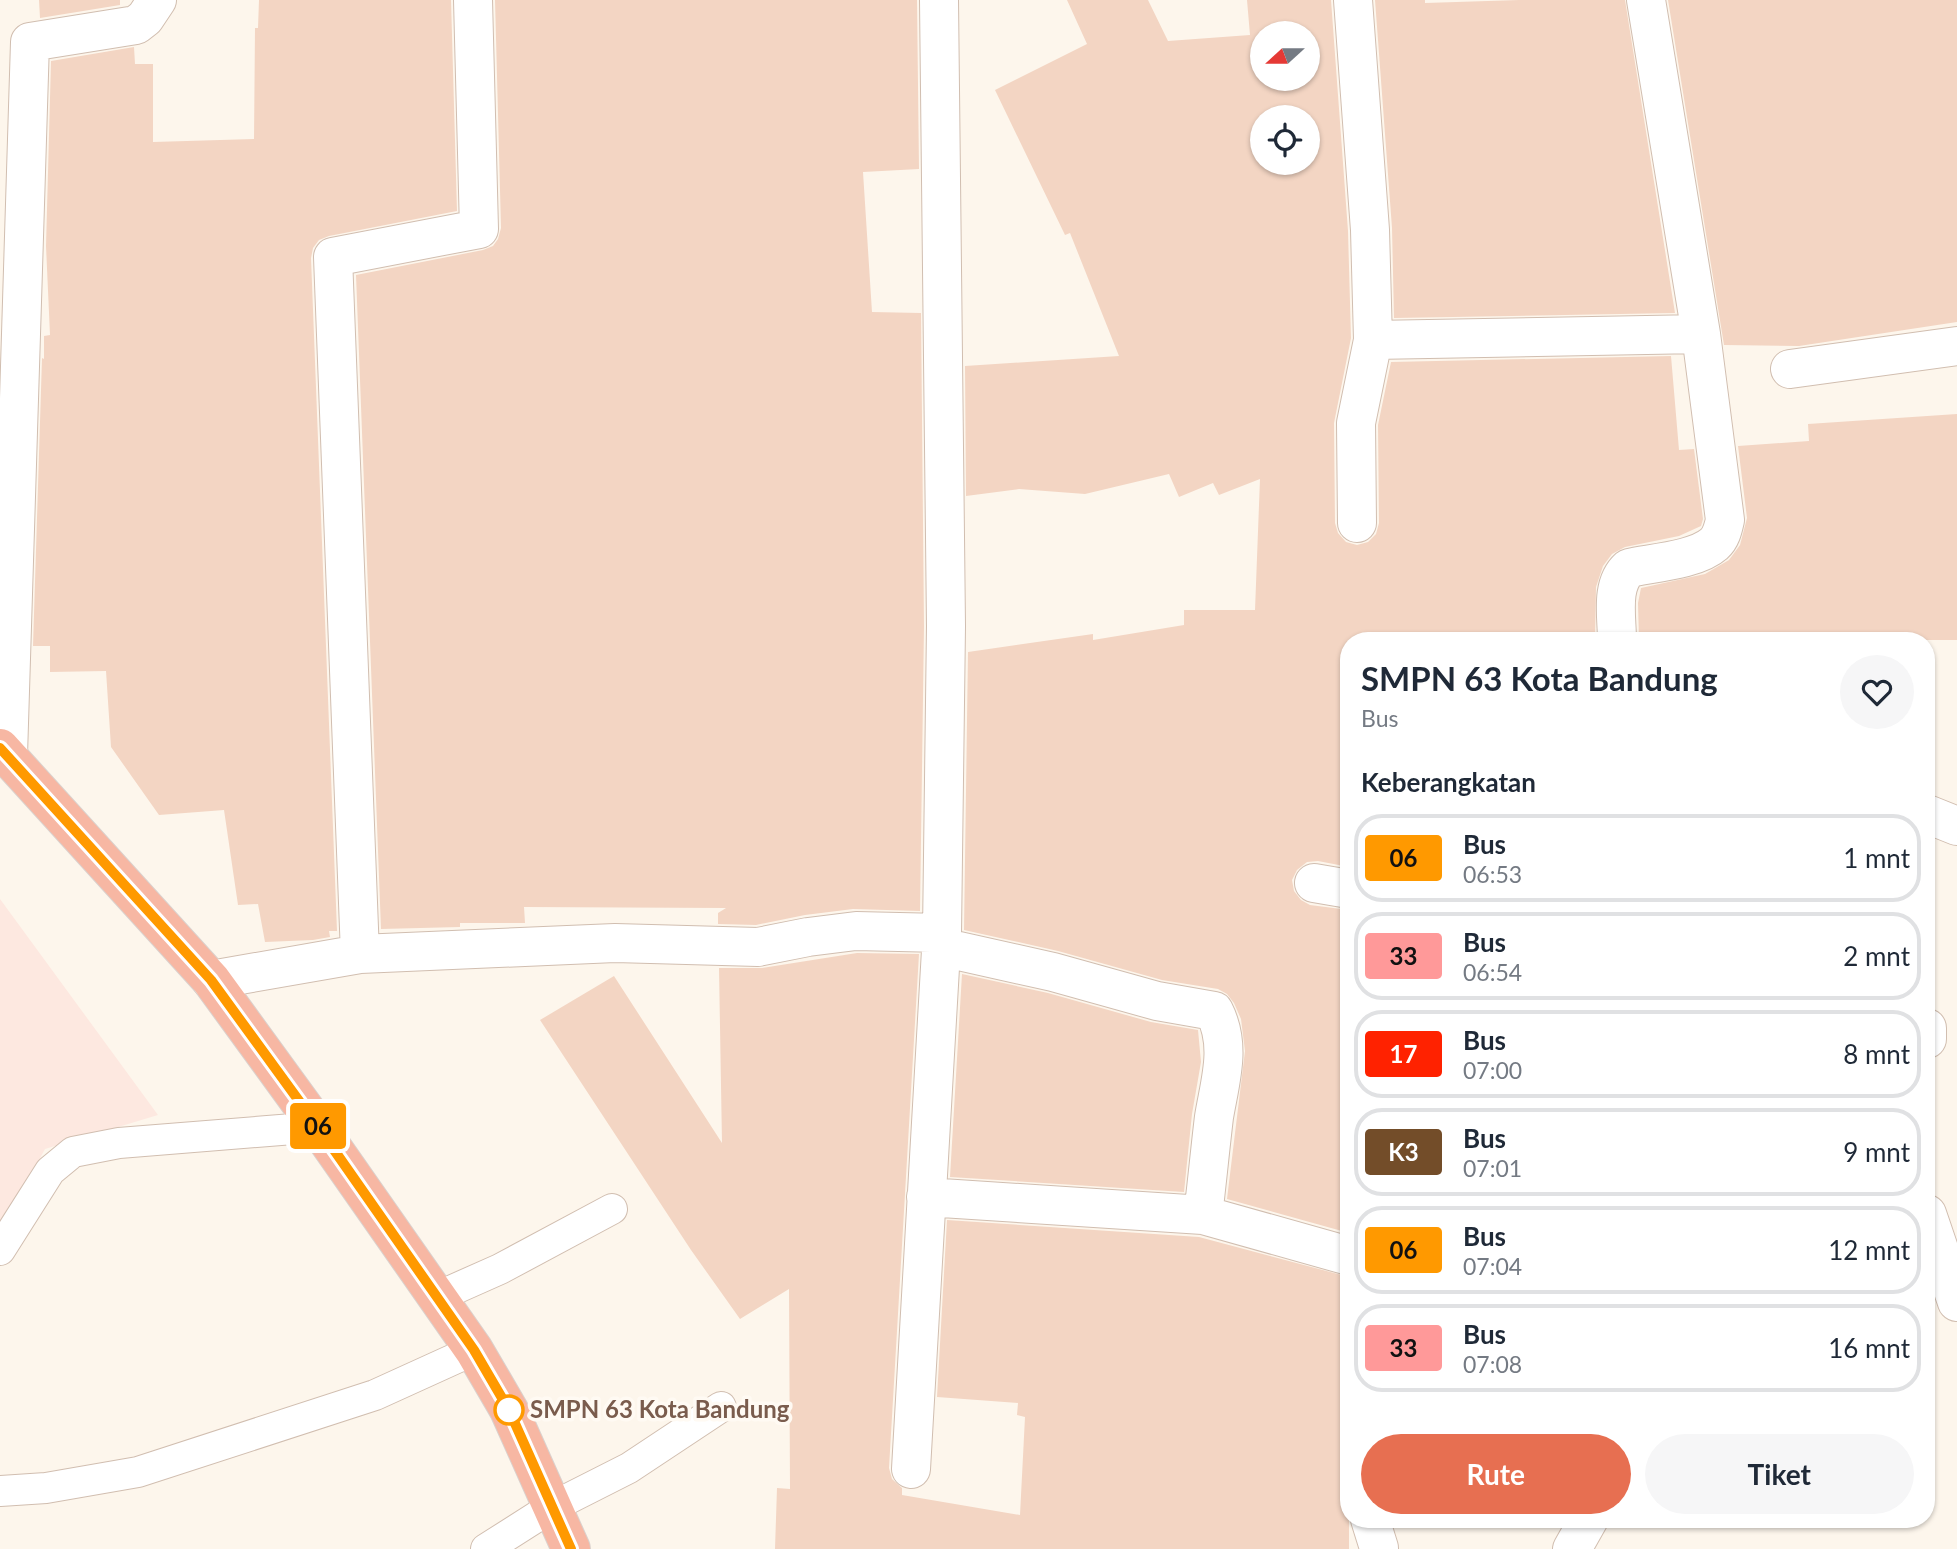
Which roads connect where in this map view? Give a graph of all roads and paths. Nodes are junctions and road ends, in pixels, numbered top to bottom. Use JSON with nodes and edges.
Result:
{"nodes":[{"id":1,"x":157,"y":0,"type":"edge"},
{"id":2,"x":473,"y":0,"type":"edge"},
{"id":3,"x":939,"y":0,"type":"edge"},
{"id":4,"x":1353,"y":0,"type":"edge"},
{"id":5,"x":1647,"y":0,"type":"edge"},
{"id":6,"x":1700,"y":334,"type":"junction"},
{"id":7,"x":1373,"y":340,"type":"junction"},
{"id":8,"x":1957,"y":346,"type":"edge"},
{"id":9,"x":1790,"y":369,"type":"dead end"},
{"id":10,"x":1357,"y":523,"type":"dead end"},
{"id":11,"x":1617,"y":632,"type":"edge"},
{"id":12,"x":4,"y":752,"type":"edge"},
{"id":13,"x":1935,"y":817,"type":"edge"},
{"id":14,"x":1957,"y":826,"type":"edge"},
{"id":15,"x":942,"y":940,"type":"junction"},
{"id":16,"x":360,"y":954,"type":"junction"},
{"id":17,"x":211,"y":980,"type":"junction"},
{"id":18,"x":318,"y":1127,"type":"junction"},
{"id":19,"x":926,"y":1197,"type":"junction"},
{"id":20,"x":612,"y":1209,"type":"dead end"},
{"id":21,"x":1203,"y":1215,"type":"junction"},
{"id":22,"x":1935,"y":1237,"type":"edge"},
{"id":23,"x":0,"y":1250,"type":"edge"},
{"id":24,"x":1340,"y":1253,"type":"edge"},
{"id":25,"x":437,"y":1297,"type":"junction"},
{"id":26,"x":1957,"y":1302,"type":"edge"},
{"id":27,"x":474,"y":1350,"type":"junction"},
{"id":28,"x":721,"y":1407,"type":"dead end"},
{"id":29,"x":911,"y":1469,"type":"dead end"},
{"id":30,"x":0,"y":1491,"type":"edge"},
{"id":31,"x":552,"y":1507,"type":"junction"},
{"id":32,"x":1373,"y":1528,"type":"edge"},
{"id":33,"x":1584,"y":1528,"type":"edge"},
{"id":34,"x":486,"y":1549,"type":"edge"},
{"id":35,"x":570,"y":1549,"type":"edge"},
{"id":36,"x":1379,"y":1549,"type":"edge"},
{"id":37,"x":1403,"y":1549,"type":"edge"},
{"id":38,"x":1572,"y":1549,"type":"edge"}],
"edges":[{"from":1,"to":12,"type":"street"},
{"from":2,"to":16,"type":"street"},
{"from":3,"to":15,"type":"street"},
{"from":4,"to":7,"type":"street"},
{"from":5,"to":6,"type":"street"},
{"from":6,"to":7,"type":"street"},
{"from":6,"to":11,"type":"street"},
{"from":7,"to":10,"type":"street"},
{"from":8,"to":9,"type":"street"},
{"from":12,"to":17,"type":"highway"},
{"from":13,"to":14,"type":"street"},
{"from":15,"to":16,"type":"street"},
{"from":15,"to":19,"type":"street"},
{"from":15,"to":21,"type":"street"},
{"from":16,"to":17,"type":"street"},
{"from":17,"to":18,"type":"highway"},
{"from":18,"to":23,"type":"lane"},
{"from":18,"to":25,"type":"highway"},
{"from":19,"to":21,"type":"street"},
{"from":19,"to":29,"type":"street"},
{"from":20,"to":25,"type":"lane"},
{"from":21,"to":24,"type":"street"},
{"from":22,"to":26,"type":"street"},
{"from":25,"to":27,"type":"highway"},
{"from":27,"to":30,"type":"lane"},
{"from":27,"to":31,"type":"highway"},
{"from":28,"to":31,"type":"lane"},
{"from":31,"to":34,"type":"lane"},
{"from":31,"to":35,"type":"highway"},
{"from":32,"to":36,"type":"street"},
{"from":33,"to":38,"type":"street"},
{"from":36,"to":37,"type":"street"}]}
